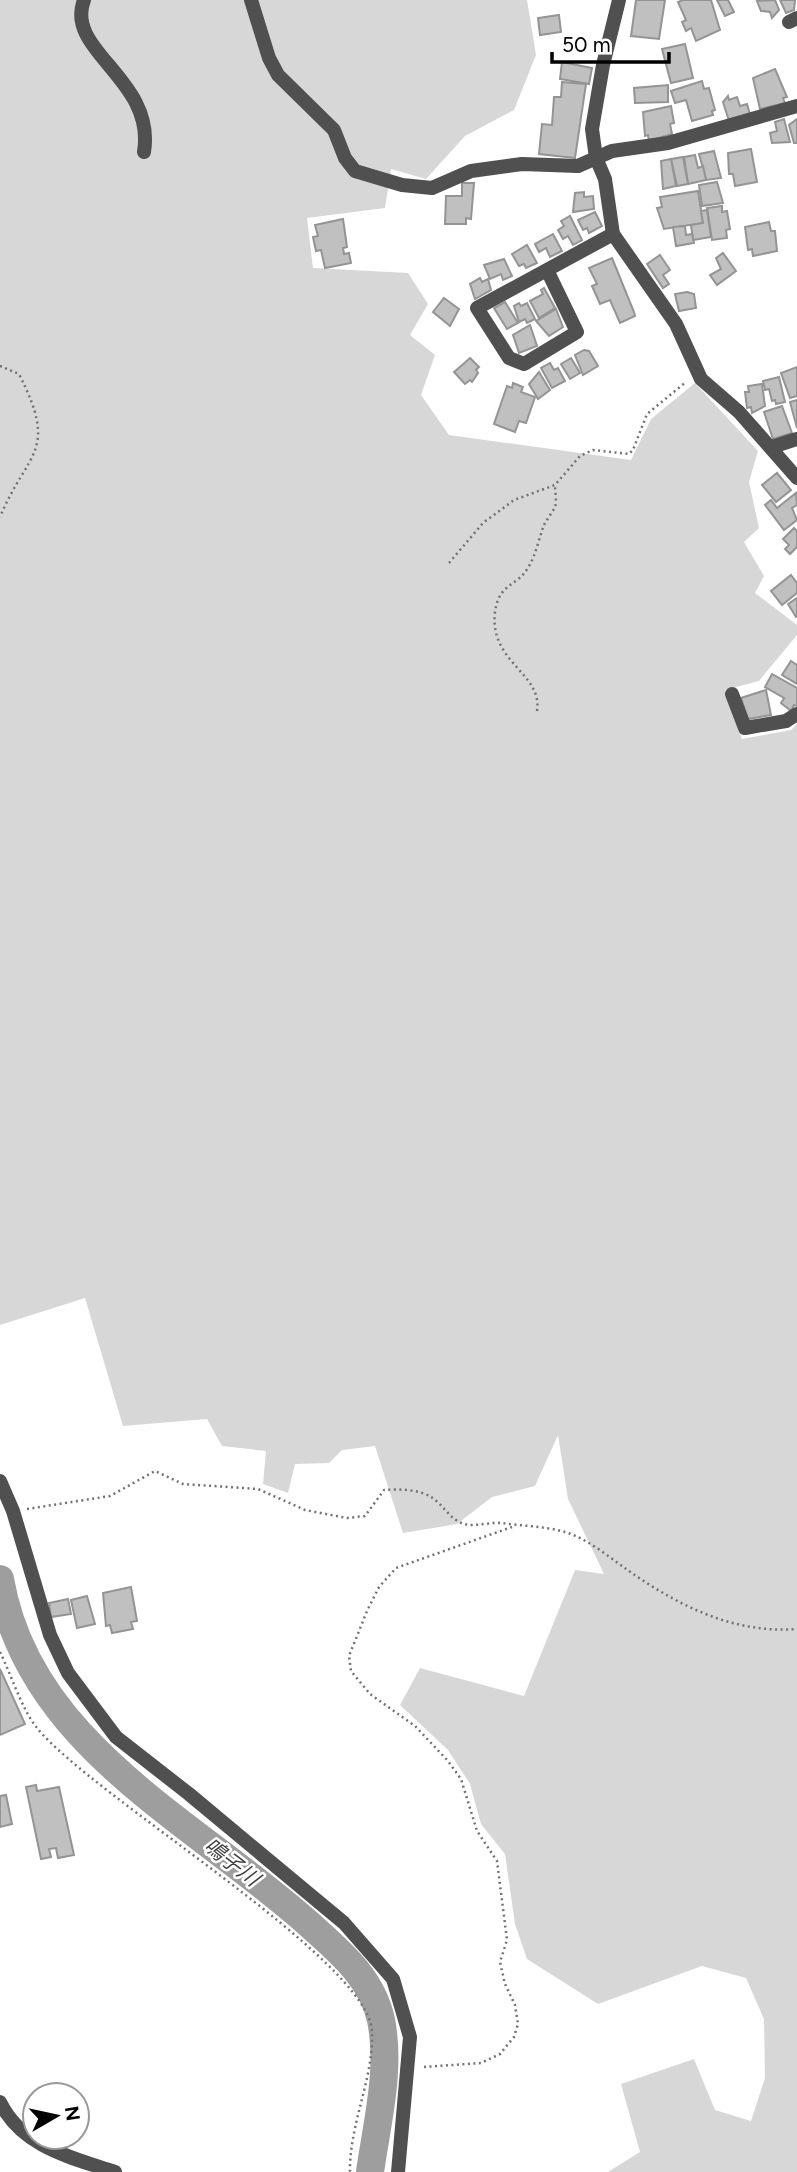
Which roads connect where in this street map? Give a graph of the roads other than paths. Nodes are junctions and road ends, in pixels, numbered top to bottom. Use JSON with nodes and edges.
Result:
{"nodes":[{"id":1,"x":83,"y":0,"type":"edge"},
{"id":2,"x":251,"y":0,"type":"edge"},
{"id":3,"x":620,"y":0,"type":"edge"},
{"id":4,"x":797,"y":106,"type":"edge"},
{"id":5,"x":144,"y":152,"type":"dead end"},
{"id":6,"x":596,"y":158,"type":"junction"},
{"id":7,"x":613,"y":234,"type":"junction"},
{"id":8,"x":547,"y":270,"type":"junction"},
{"id":9,"x":797,"y":439,"type":"edge"},
{"id":10,"x":772,"y":447,"type":"junction"},
{"id":11,"x":797,"y":478,"type":"edge"},
{"id":12,"x":732,"y":694,"type":"dead end"},
{"id":13,"x":797,"y":714,"type":"edge"},
{"id":14,"x":0,"y":1481,"type":"edge"},
{"id":15,"x":0,"y":2102,"type":"edge"},
{"id":16,"x":115,"y":2172,"type":"edge"},
{"id":17,"x":398,"y":2172,"type":"edge"}],
"edges":[{"from":1,"to":5,"type":"street"},
{"from":2,"to":6,"type":"street"},
{"from":3,"to":6,"type":"street"},
{"from":4,"to":6,"type":"street"},
{"from":6,"to":7,"type":"street"},
{"from":7,"to":8,"type":"street"},
{"from":7,"to":10,"type":"street"},
{"from":8,"to":8,"type":"street"},
{"from":9,"to":10,"type":"street"},
{"from":10,"to":11,"type":"street"},
{"from":12,"to":13,"type":"street"},
{"from":14,"to":17,"type":"street"},
{"from":15,"to":16,"type":"street"}]}
